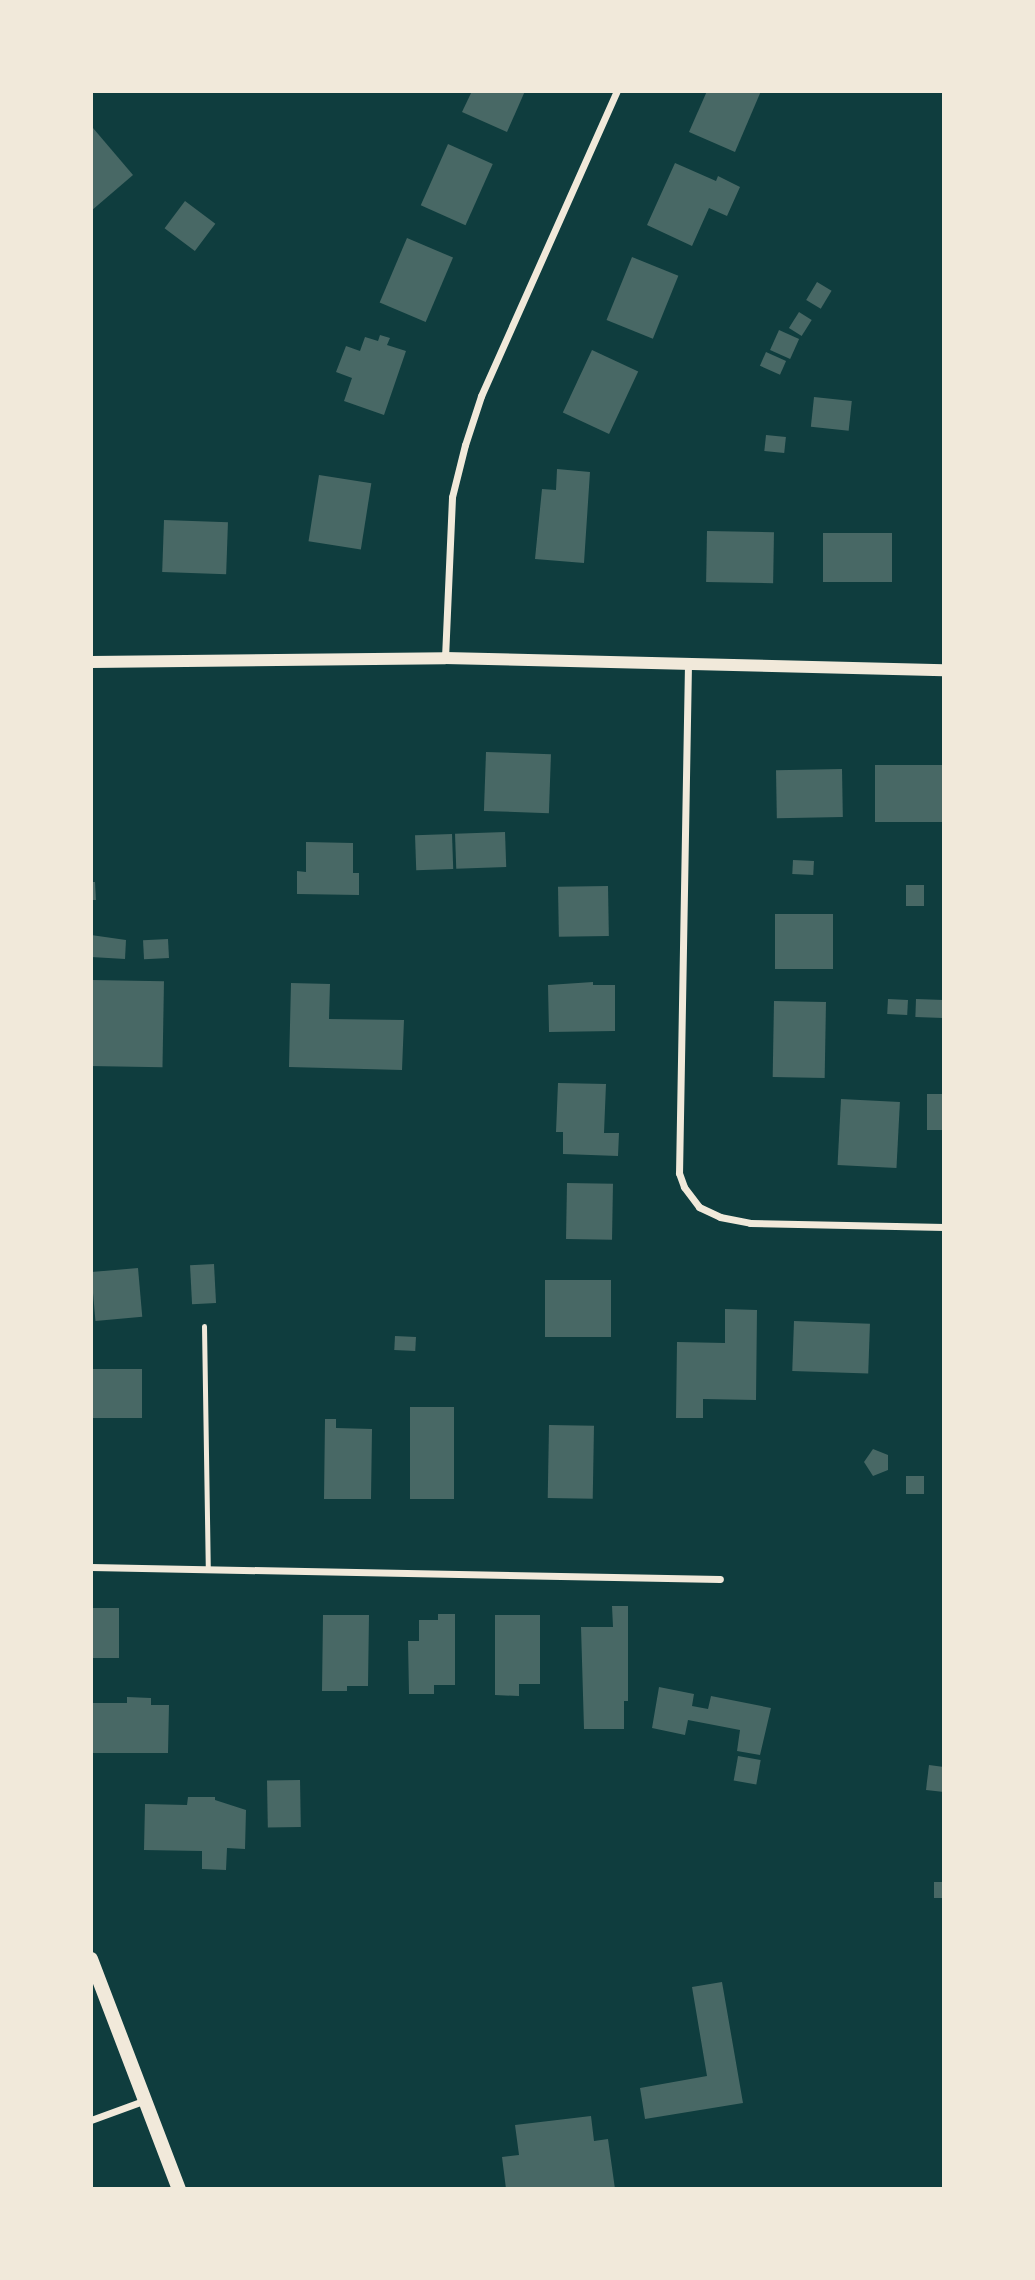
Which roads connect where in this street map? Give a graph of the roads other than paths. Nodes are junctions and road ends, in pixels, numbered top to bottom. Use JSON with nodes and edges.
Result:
{"nodes":[{"id":1,"x":617,"y":91,"type":"edge"},
{"id":2,"x":446,"y":658,"type":"junction"},
{"id":3,"x":91,"y":662,"type":"edge"},
{"id":4,"x":688,"y":664,"type":"junction"},
{"id":5,"x":944,"y":670,"type":"edge"},
{"id":6,"x":944,"y":1227,"type":"edge"},
{"id":7,"x":204,"y":1326,"type":"dead end"},
{"id":8,"x":91,"y":1567,"type":"edge"},
{"id":9,"x":208,"y":1570,"type":"junction"},
{"id":10,"x":720,"y":1579,"type":"dead end"},
{"id":11,"x":91,"y":1959,"type":"edge"},
{"id":12,"x":147,"y":2100,"type":"junction"},
{"id":13,"x":91,"y":2120,"type":"edge"},
{"id":14,"x":179,"y":2189,"type":"edge"}],
"edges":[{"from":1,"to":2,"type":"street"},
{"from":2,"to":3,"type":"street"},
{"from":2,"to":4,"type":"street"},
{"from":4,"to":5,"type":"street"},
{"from":4,"to":6,"type":"street"},
{"from":7,"to":9,"type":"lane"},
{"from":8,"to":9,"type":"street"},
{"from":9,"to":10,"type":"street"},
{"from":11,"to":12,"type":"main road"},
{"from":12,"to":13,"type":"street"},
{"from":12,"to":14,"type":"main road"}]}
